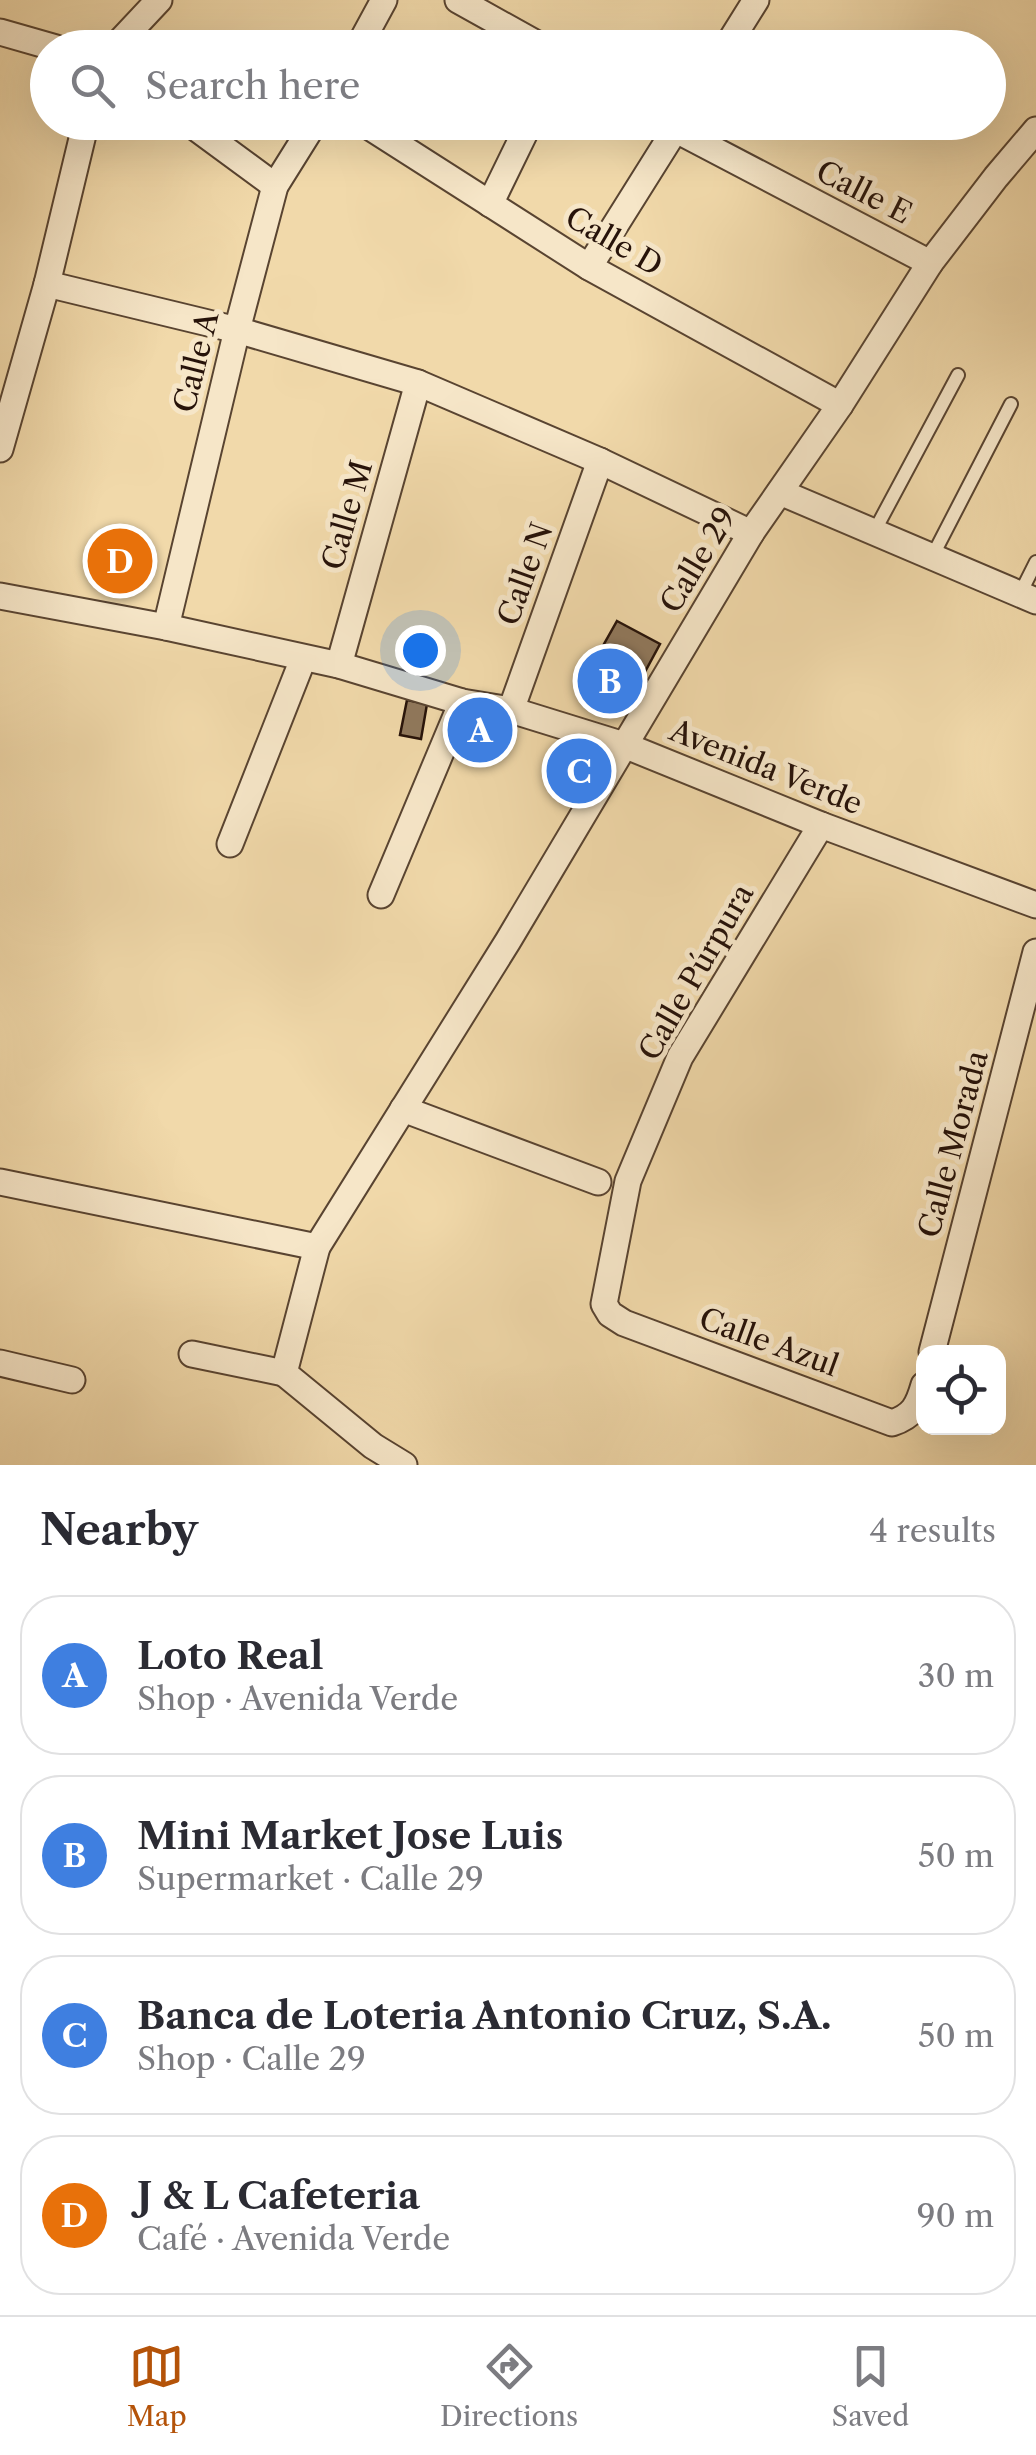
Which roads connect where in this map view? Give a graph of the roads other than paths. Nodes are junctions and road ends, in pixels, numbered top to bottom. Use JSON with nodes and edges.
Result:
{"nodes":[{"id":1,"x":158,"y":0,"type":"edge"},
{"id":2,"x":384,"y":0,"type":"edge"},
{"id":3,"x":458,"y":0,"type":"edge"},
{"id":4,"x":756,"y":0,"type":"edge"},
{"id":5,"x":130,"y":30,"type":"edge"},
{"id":6,"x":368,"y":30,"type":"edge"},
{"id":7,"x":512,"y":30,"type":"edge"},
{"id":8,"x":737,"y":30,"type":"edge"},
{"id":9,"x":0,"y":32,"type":"edge"},
{"id":10,"x":30,"y":41,"type":"edge"},
{"id":11,"x":1036,"y":130,"type":"edge"},
{"id":12,"x":82,"y":140,"type":"edge"},
{"id":13,"x":213,"y":140,"type":"edge"},
{"id":14,"x":304,"y":140,"type":"edge"},
{"id":15,"x":390,"y":140,"type":"edge"},
{"id":16,"x":521,"y":140,"type":"edge"},
{"id":17,"x":663,"y":140,"type":"edge"},
{"id":18,"x":700,"y":140,"type":"edge"},
{"id":19,"x":276,"y":186,"type":"junction"},
{"id":20,"x":490,"y":204,"type":"junction"},
{"id":21,"x":930,"y":262,"type":"junction"},
{"id":22,"x":589,"y":266,"type":"junction"},
{"id":23,"x":47,"y":284,"type":"junction"},
{"id":24,"x":237,"y":330,"type":"junction"},
{"id":25,"x":958,"y":375,"type":"dead end"},
{"id":26,"x":418,"y":383,"type":"junction"},
{"id":27,"x":1011,"y":404,"type":"dead end"},
{"id":28,"x":840,"y":405,"type":"junction"},
{"id":29,"x":0,"y":448,"type":"edge"},
{"id":30,"x":600,"y":461,"type":"junction"},
{"id":31,"x":780,"y":492,"type":"junction"},
{"id":32,"x":874,"y":532,"type":"junction"},
{"id":33,"x":751,"y":533,"type":"junction"},
{"id":34,"x":932,"y":557,"type":"junction"},
{"id":35,"x":1036,"y":562,"type":"edge"},
{"id":36,"x":0,"y":596,"type":"edge"},
{"id":37,"x":1028,"y":598,"type":"edge"},
{"id":38,"x":166,"y":627,"type":"junction"},
{"id":39,"x":304,"y":659,"type":"junction"},
{"id":40,"x":339,"y":664,"type":"junction"},
{"id":41,"x":462,"y":702,"type":"junction"},
{"id":42,"x":510,"y":710,"type":"junction"},
{"id":43,"x":624,"y":745,"type":"junction"},
{"id":44,"x":821,"y":826,"type":"junction"},
{"id":45,"x":230,"y":844,"type":"dead end"},
{"id":46,"x":382,"y":895,"type":"dead end"},
{"id":47,"x":1036,"y":906,"type":"edge"},
{"id":48,"x":1036,"y":952,"type":"edge"},
{"id":49,"x":404,"y":1109,"type":"junction"},
{"id":50,"x":0,"y":1182,"type":"edge"},
{"id":51,"x":598,"y":1182,"type":"dead end"},
{"id":52,"x":317,"y":1247,"type":"junction"},
{"id":53,"x":624,"y":1323,"type":"joint"},
{"id":54,"x":934,"y":1345,"type":"edge"},
{"id":55,"x":192,"y":1354,"type":"dead end"},
{"id":56,"x":0,"y":1364,"type":"edge"},
{"id":57,"x":284,"y":1373,"type":"junction"},
{"id":58,"x":72,"y":1380,"type":"dead end"},
{"id":59,"x":916,"y":1407,"type":"edge"},
{"id":60,"x":404,"y":1465,"type":"edge"}],
"edges":[{"from":1,"to":5,"type":"street"},
{"from":2,"to":6,"type":"street"},
{"from":3,"to":7,"type":"street"},
{"from":4,"to":8,"type":"street"},
{"from":9,"to":10,"type":"street"},
{"from":11,"to":21,"type":"street","name":"Calle 29"},
{"from":12,"to":23,"type":"street"},
{"from":13,"to":19,"type":"street"},
{"from":14,"to":19,"type":"street","name":"Calle A"},
{"from":15,"to":20,"type":"street","name":"Calle D"},
{"from":16,"to":20,"type":"street"},
{"from":17,"to":22,"type":"street"},
{"from":18,"to":21,"type":"street","name":"Calle E"},
{"from":19,"to":24,"type":"street","name":"Calle A"},
{"from":20,"to":22,"type":"street","name":"Calle D"},
{"from":21,"to":28,"type":"street","name":"Calle 29"},
{"from":22,"to":28,"type":"street","name":"Calle D"},
{"from":23,"to":24,"type":"street"},
{"from":23,"to":29,"type":"street"},
{"from":24,"to":26,"type":"street"},
{"from":24,"to":38,"type":"street","name":"Calle A"},
{"from":25,"to":32,"type":"lane"},
{"from":26,"to":30,"type":"street"},
{"from":26,"to":40,"type":"street","name":"Calle M"},
{"from":27,"to":34,"type":"lane"},
{"from":28,"to":31,"type":"street","name":"Calle 29"},
{"from":30,"to":33,"type":"street"},
{"from":30,"to":42,"type":"street","name":"Calle N"},
{"from":31,"to":32,"type":"street"},
{"from":31,"to":33,"type":"street","name":"Calle 29"},
{"from":32,"to":34,"type":"street"},
{"from":33,"to":43,"type":"street","name":"Calle 29"},
{"from":34,"to":37,"type":"street"},
{"from":35,"to":37,"type":"lane"},
{"from":36,"to":38,"type":"street","name":"Avenida Verde"},
{"from":38,"to":39,"type":"street","name":"Avenida Verde"},
{"from":39,"to":40,"type":"street","name":"Avenida Verde"},
{"from":39,"to":45,"type":"street"},
{"from":40,"to":41,"type":"street","name":"Avenida Verde"},
{"from":41,"to":42,"type":"street","name":"Avenida Verde"},
{"from":41,"to":46,"type":"street"},
{"from":42,"to":43,"type":"street","name":"Avenida Verde"},
{"from":43,"to":44,"type":"street","name":"Avenida Verde"},
{"from":43,"to":49,"type":"street","name":"Calle 29"},
{"from":44,"to":47,"type":"street","name":"Avenida Verde"},
{"from":44,"to":53,"type":"street","name":"Calle Púrpura"},
{"from":48,"to":54,"type":"street","name":"Calle Morada"},
{"from":49,"to":51,"type":"street"},
{"from":49,"to":52,"type":"street","name":"Calle 29"},
{"from":50,"to":52,"type":"street"},
{"from":52,"to":57,"type":"street","name":"Calle 29"},
{"from":53,"to":59,"type":"street","name":"Calle Azul"},
{"from":55,"to":57,"type":"street"},
{"from":56,"to":58,"type":"street"},
{"from":57,"to":60,"type":"street"}]}
